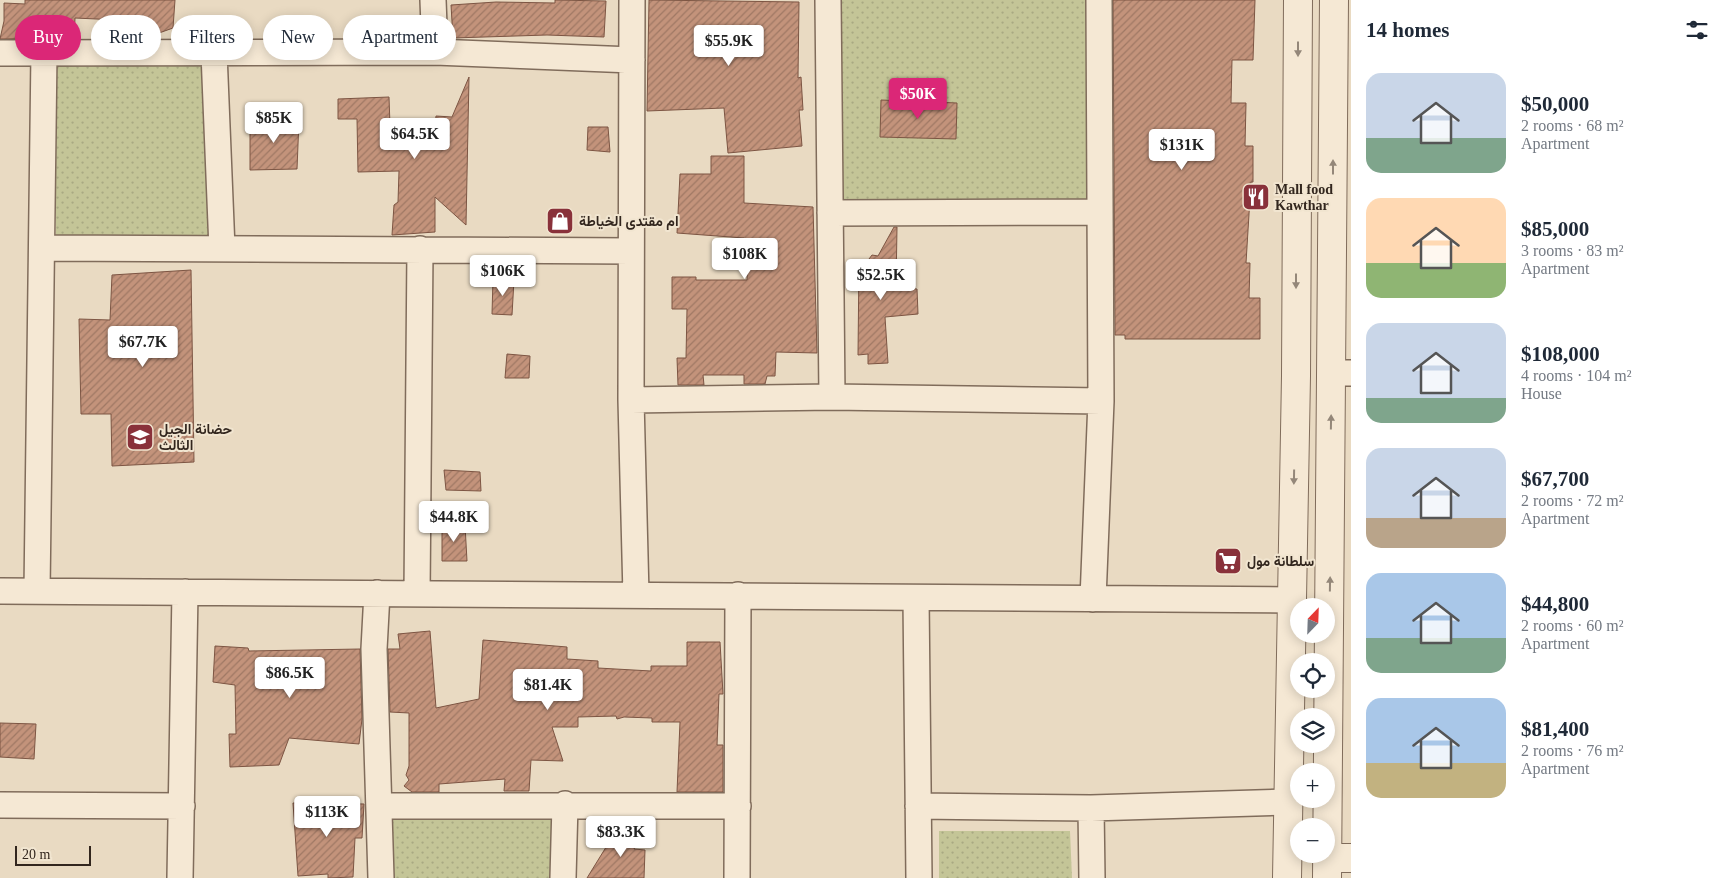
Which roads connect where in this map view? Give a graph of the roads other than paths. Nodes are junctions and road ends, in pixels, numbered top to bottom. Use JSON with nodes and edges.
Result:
{"nodes":[{"id":1,"x":433,"y":0,"type":"edge"},
{"id":2,"x":632,"y":0,"type":"edge"},
{"id":3,"x":828,"y":0,"type":"edge"},
{"id":4,"x":1100,"y":0,"type":"edge"},
{"id":5,"x":1298,"y":0,"type":"edge"},
{"id":6,"x":1334,"y":0,"type":"edge"},
{"id":7,"x":434,"y":15,"type":"edge"},
{"id":8,"x":343,"y":52,"type":"edge"},
{"id":9,"x":81,"y":53,"type":"edge"},
{"id":10,"x":171,"y":53,"type":"edge"},
{"id":11,"x":253,"y":53,"type":"edge"},
{"id":12,"x":456,"y":53,"type":"edge"},
{"id":13,"x":0,"y":54,"type":"edge"},
{"id":14,"x":15,"y":54,"type":"edge"},
{"id":15,"x":44,"y":60,"type":"edge"},
{"id":16,"x":214,"y":60,"type":"edge"},
{"id":17,"x":632,"y":60,"type":"junction"},
{"id":18,"x":1100,"y":212,"type":"junction"},
{"id":19,"x":830,"y":213,"type":"junction"},
{"id":20,"x":42,"y":248,"type":"junction"},
{"id":21,"x":222,"y":249,"type":"junction"},
{"id":22,"x":420,"y":249,"type":"junction"},
{"id":23,"x":1333,"y":249,"type":"junction"},
{"id":24,"x":631,"y":251,"type":"junction"},
{"id":25,"x":1297,"y":251,"type":"junction"},
{"id":26,"x":1332,"y":314,"type":"junction"},
{"id":27,"x":1296,"y":318,"type":"junction"},
{"id":28,"x":1341,"y":373,"type":"edge"},
{"id":29,"x":832,"y":397,"type":"junction"},
{"id":30,"x":631,"y":400,"type":"junction"},
{"id":31,"x":1101,"y":401,"type":"junction"},
{"id":32,"x":0,"y":591,"type":"edge"},
{"id":33,"x":37,"y":591,"type":"junction"},
{"id":34,"x":186,"y":592,"type":"junction"},
{"id":35,"x":377,"y":593,"type":"junction"},
{"id":36,"x":417,"y":594,"type":"junction"},
{"id":37,"x":738,"y":595,"type":"junction"},
{"id":38,"x":636,"y":596,"type":"junction"},
{"id":39,"x":916,"y":598,"type":"junction"},
{"id":40,"x":1292,"y":598,"type":"edge"},
{"id":41,"x":1093,"y":599,"type":"junction"},
{"id":42,"x":1290,"y":600,"type":"edge"},
{"id":43,"x":1291,"y":643,"type":"edge"},
{"id":44,"x":1288,"y":802,"type":"junction"},
{"id":45,"x":565,"y":804,"type":"junction"},
{"id":46,"x":0,"y":805,"type":"edge"},
{"id":47,"x":182,"y":806,"type":"junction"},
{"id":48,"x":380,"y":806,"type":"junction"},
{"id":49,"x":738,"y":806,"type":"junction"},
{"id":50,"x":918,"y":806,"type":"junction"},
{"id":51,"x":1091,"y":808,"type":"junction"},
{"id":52,"x":1335,"y":865,"type":"edge"},
{"id":53,"x":180,"y":878,"type":"edge"},
{"id":54,"x":381,"y":878,"type":"edge"},
{"id":55,"x":563,"y":878,"type":"edge"},
{"id":56,"x":737,"y":878,"type":"edge"},
{"id":57,"x":919,"y":878,"type":"edge"},
{"id":58,"x":1092,"y":878,"type":"edge"},
{"id":59,"x":1287,"y":878,"type":"edge"}],
"edges":[{"from":1,"to":7,"type":"street"},
{"from":2,"to":17,"type":"street"},
{"from":3,"to":19,"type":"street"},
{"from":4,"to":18,"type":"street"},
{"from":5,"to":25,"type":"street","one_way":true},
{"from":23,"to":6,"type":"street","one_way":true},
{"from":8,"to":11,"type":"street"},
{"from":9,"to":10,"type":"street"},
{"from":12,"to":17,"type":"street"},
{"from":13,"to":14,"type":"street"},
{"from":15,"to":20,"type":"street"},
{"from":16,"to":21,"type":"street"},
{"from":17,"to":24,"type":"street"},
{"from":18,"to":19,"type":"street"},
{"from":18,"to":31,"type":"street"},
{"from":19,"to":29,"type":"street"},
{"from":20,"to":21,"type":"street"},
{"from":20,"to":33,"type":"street"},
{"from":21,"to":22,"type":"street"},
{"from":22,"to":24,"type":"street"},
{"from":22,"to":36,"type":"street"},
{"from":23,"to":25,"type":"street"},
{"from":23,"to":26,"type":"street"},
{"from":24,"to":30,"type":"street"},
{"from":25,"to":27,"type":"street","one_way":true},
{"from":26,"to":27,"type":"street"},
{"from":26,"to":28,"type":"street"},
{"from":27,"to":40,"type":"street","one_way":true},
{"from":52,"to":28,"type":"street","one_way":true},
{"from":29,"to":30,"type":"street"},
{"from":29,"to":31,"type":"street"},
{"from":30,"to":38,"type":"street"},
{"from":31,"to":41,"type":"street"},
{"from":32,"to":33,"type":"street"},
{"from":33,"to":34,"type":"street"},
{"from":34,"to":35,"type":"street"},
{"from":34,"to":47,"type":"street"},
{"from":35,"to":36,"type":"street"},
{"from":35,"to":48,"type":"street"},
{"from":36,"to":38,"type":"street"},
{"from":37,"to":38,"type":"street"},
{"from":37,"to":39,"type":"street"},
{"from":37,"to":49,"type":"street"},
{"from":39,"to":41,"type":"street"},
{"from":39,"to":50,"type":"street"},
{"from":41,"to":42,"type":"street"},
{"from":43,"to":44,"type":"street"},
{"from":44,"to":51,"type":"street"},
{"from":44,"to":59,"type":"street"},
{"from":45,"to":48,"type":"street"},
{"from":45,"to":49,"type":"street"},
{"from":45,"to":55,"type":"street"},
{"from":46,"to":47,"type":"street"},
{"from":47,"to":53,"type":"street"},
{"from":48,"to":54,"type":"street"},
{"from":49,"to":56,"type":"street"},
{"from":50,"to":51,"type":"street"},
{"from":50,"to":57,"type":"street"},
{"from":51,"to":58,"type":"street"}]}
